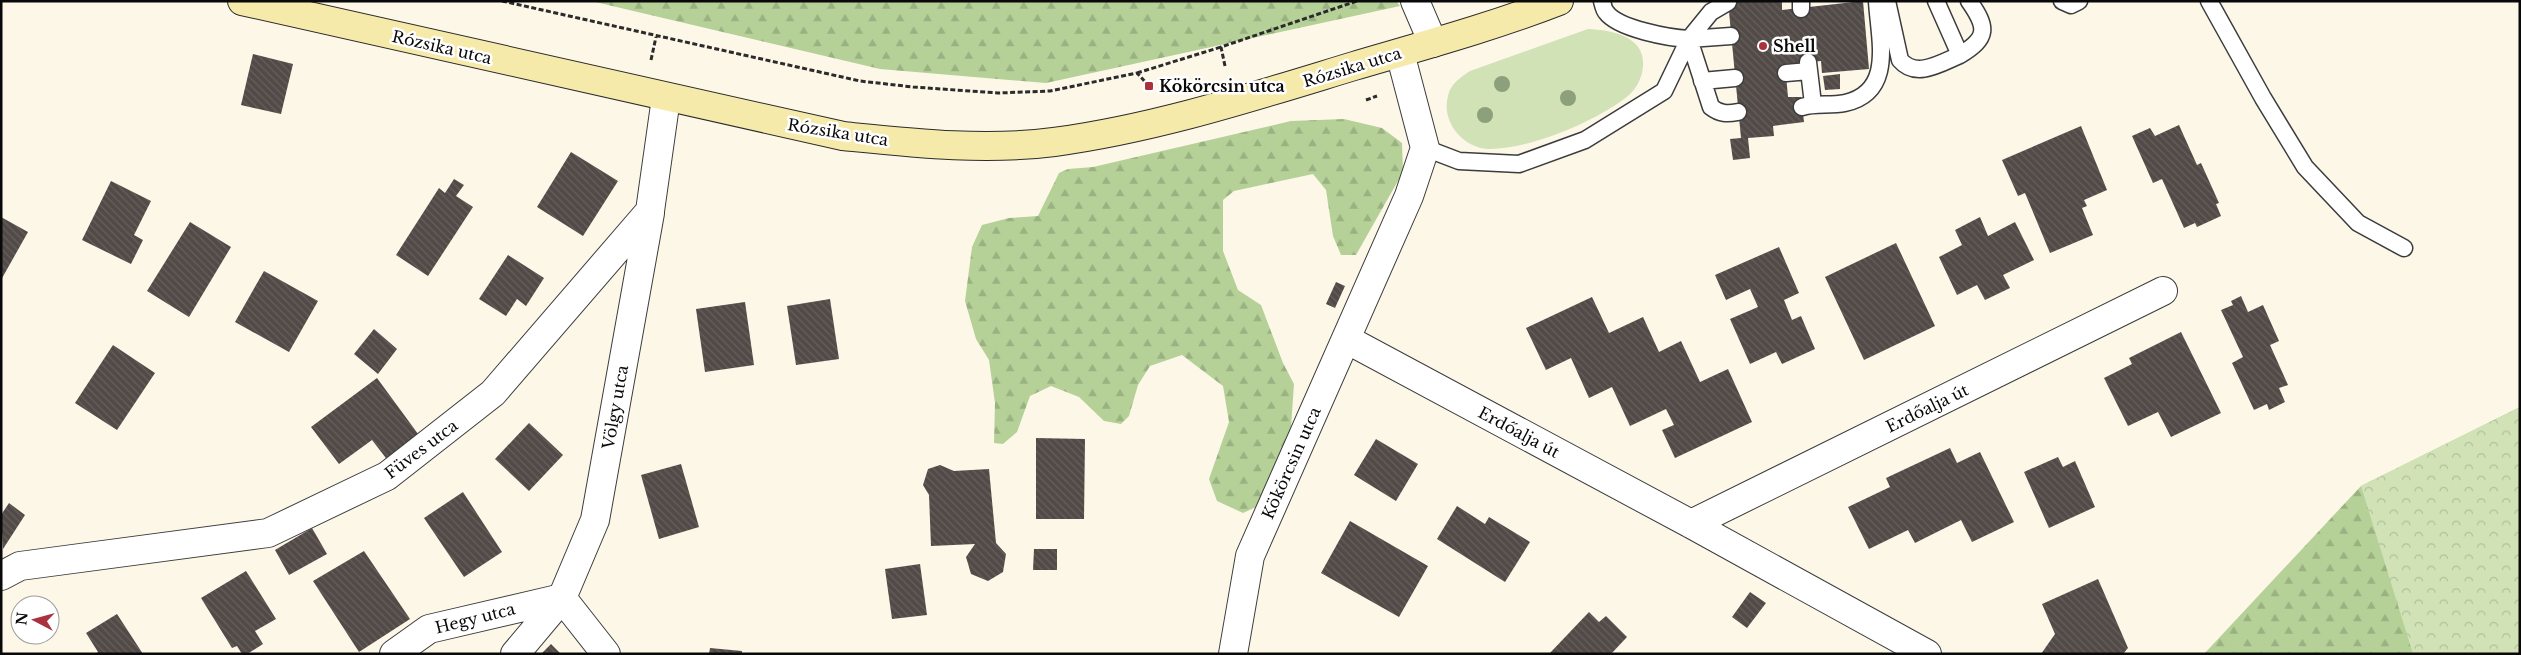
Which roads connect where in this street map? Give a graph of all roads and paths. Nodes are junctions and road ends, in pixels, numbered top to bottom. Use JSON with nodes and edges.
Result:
{"nodes":[{"id":1,"x":242,"y":1,"type":"edge"},
{"id":2,"x":502,"y":1,"type":"edge"},
{"id":3,"x":1357,"y":1,"type":"edge"},
{"id":4,"x":1415,"y":1,"type":"edge"},
{"id":5,"x":1558,"y":1,"type":"edge"},
{"id":6,"x":1602,"y":1,"type":"edge"},
{"id":7,"x":1877,"y":1,"type":"edge"},
{"id":8,"x":1888,"y":1,"type":"edge"},
{"id":9,"x":1936,"y":1,"type":"edge"},
{"id":10,"x":1969,"y":1,"type":"edge"},
{"id":11,"x":2062,"y":1,"type":"edge"},
{"id":12,"x":2079,"y":1,"type":"edge"},
{"id":13,"x":2209,"y":1,"type":"edge"},
{"id":14,"x":1728,"y":2,"type":"edge"},
{"id":15,"x":1731,"y":36,"type":"dead end"},
{"id":16,"x":1689,"y":39,"type":"junction"},
{"id":17,"x":1433,"y":43,"type":"junction"},
{"id":18,"x":1221,"y":47,"type":"junction"},
{"id":19,"x":1400,"y":53,"type":"junction"},
{"id":20,"x":1960,"y":55,"type":"junction"},
{"id":21,"x":1225,"y":66,"type":"dead end"},
{"id":22,"x":1137,"y":73,"type":"junction"},
{"id":23,"x":1786,"y":73,"type":"dead end"},
{"id":24,"x":1735,"y":78,"type":"dead end"},
{"id":25,"x":1702,"y":80,"type":"junction"},
{"id":26,"x":1149,"y":86,"type":"dead end"},
{"id":27,"x":666,"y":98,"type":"junction"},
{"id":28,"x":1738,"y":112,"type":"dead end"},
{"id":29,"x":1425,"y":148,"type":"junction"},
{"id":30,"x":650,"y":211,"type":"junction"},
{"id":31,"x":2404,"y":248,"type":"dead end"},
{"id":32,"x":2163,"y":291,"type":"dead end"},
{"id":33,"x":1346,"y":339,"type":"junction"},
{"id":34,"x":1691,"y":524,"type":"junction"},
{"id":35,"x":1,"y":576,"type":"edge"},
{"id":36,"x":562,"y":598,"type":"junction"},
{"id":37,"x":394,"y":654,"type":"edge"},
{"id":38,"x":515,"y":654,"type":"edge"},
{"id":39,"x":606,"y":654,"type":"edge"},
{"id":40,"x":1233,"y":654,"type":"edge"},
{"id":41,"x":1927,"y":654,"type":"edge"}],
"edges":[{"from":1,"to":27,"type":"main road","name":"Rózsika utca"},
{"from":2,"to":22,"type":"path"},
{"from":3,"to":18,"type":"path"},
{"from":4,"to":17,"type":"street"},
{"from":5,"to":17,"type":"main road","name":"Rózsika utca"},
{"from":6,"to":16,"type":"lane"},
{"from":7,"to":23,"type":"lane"},
{"from":8,"to":20,"type":"lane"},
{"from":9,"to":20,"type":"lane"},
{"from":10,"to":20,"type":"lane"},
{"from":11,"to":12,"type":"lane"},
{"from":13,"to":31,"type":"lane"},
{"from":14,"to":16,"type":"lane"},
{"from":15,"to":16,"type":"lane"},
{"from":16,"to":25,"type":"lane"},
{"from":16,"to":29,"type":"lane"},
{"from":17,"to":19,"type":"main road","name":"Rózsika utca"},
{"from":18,"to":21,"type":"path"},
{"from":18,"to":22,"type":"path"},
{"from":19,"to":27,"type":"main road","name":"Rózsika utca"},
{"from":19,"to":29,"type":"street"},
{"from":22,"to":26,"type":"path"},
{"from":24,"to":25,"type":"lane"},
{"from":25,"to":28,"type":"lane"},
{"from":27,"to":30,"type":"street"},
{"from":29,"to":33,"type":"street","name":"Kökörcsin utca"},
{"from":30,"to":35,"type":"street","name":"Füves utca"},
{"from":30,"to":36,"type":"street","name":"Völgy utca"},
{"from":32,"to":34,"type":"street","name":"Erdőalja út"},
{"from":33,"to":34,"type":"street","name":"Erdőalja út"},
{"from":33,"to":40,"type":"street","name":"Kökörcsin utca"},
{"from":34,"to":41,"type":"street","name":"Erdőalja út"},
{"from":36,"to":37,"type":"street","name":"Hegy utca"},
{"from":36,"to":38,"type":"street","name":"Völgy utca"},
{"from":36,"to":39,"type":"street"}]}
